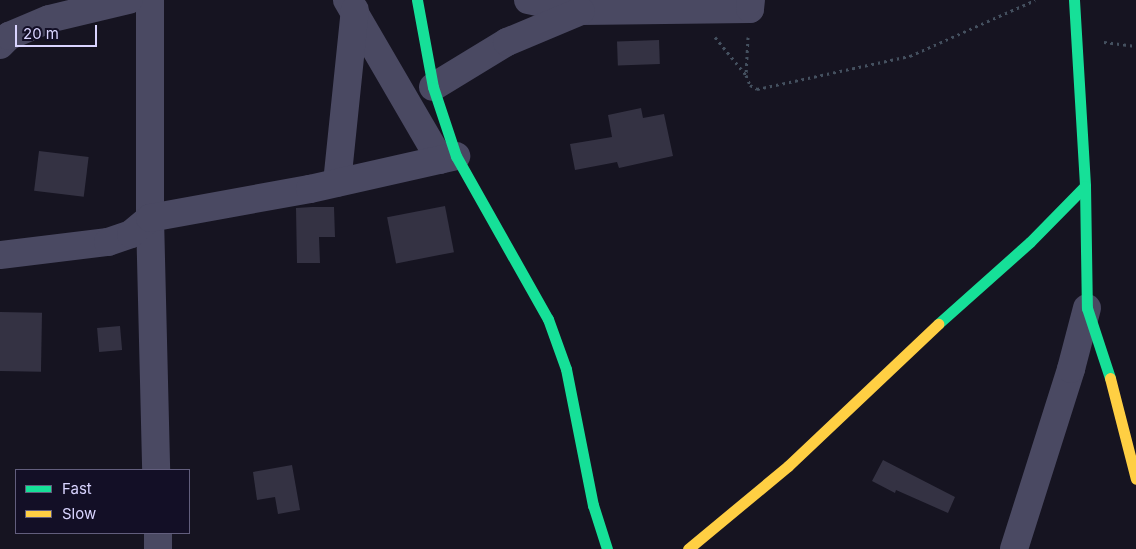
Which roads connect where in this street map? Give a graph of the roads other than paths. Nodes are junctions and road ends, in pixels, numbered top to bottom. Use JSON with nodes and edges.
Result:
{"nodes":[{"id":1,"x":129,"y":0,"type":"edge"},
{"id":2,"x":150,"y":0,"type":"edge"},
{"id":3,"x":416,"y":0,"type":"edge"},
{"id":4,"x":528,"y":0,"type":"edge"},
{"id":5,"x":1074,"y":0,"type":"edge"},
{"id":6,"x":750,"y":4,"type":"edge"},
{"id":7,"x":351,"y":5,"type":"edge"},
{"id":8,"x":581,"y":10,"type":"junction"},
{"id":9,"x":0,"y":45,"type":"edge"},
{"id":10,"x":433,"y":87,"type":"junction"},
{"id":11,"x":448,"y":158,"type":"junction"},
{"id":12,"x":337,"y":183,"type":"junction"},
{"id":13,"x":1086,"y":186,"type":"junction"},
{"id":14,"x":150,"y":218,"type":"junction"},
{"id":15,"x":0,"y":255,"type":"edge"},
{"id":16,"x":1087,"y":308,"type":"junction"},
{"id":17,"x":156,"y":469,"type":"edge"},
{"id":18,"x":1136,"y":479,"type":"edge"},
{"id":19,"x":158,"y":534,"type":"edge"},
{"id":20,"x":158,"y":549,"type":"edge"},
{"id":21,"x":607,"y":549,"type":"edge"},
{"id":22,"x":688,"y":549,"type":"edge"},
{"id":23,"x":1014,"y":549,"type":"edge"}],
"edges":[{"from":1,"to":9,"type":"street"},
{"from":2,"to":14,"type":"street"},
{"from":3,"to":10,"type":"street"},
{"from":4,"to":8,"type":"street"},
{"from":5,"to":13,"type":"street"},
{"from":6,"to":8,"type":"street"},
{"from":7,"to":11,"type":"street"},
{"from":7,"to":12,"type":"street"},
{"from":8,"to":10,"type":"street"},
{"from":10,"to":11,"type":"street"},
{"from":11,"to":12,"type":"street"},
{"from":11,"to":21,"type":"street"},
{"from":12,"to":14,"type":"street"},
{"from":13,"to":16,"type":"street"},
{"from":13,"to":22,"type":"street"},
{"from":14,"to":15,"type":"street"},
{"from":14,"to":17,"type":"street"},
{"from":16,"to":18,"type":"street"},
{"from":16,"to":23,"type":"street"},
{"from":19,"to":20,"type":"street"}]}
